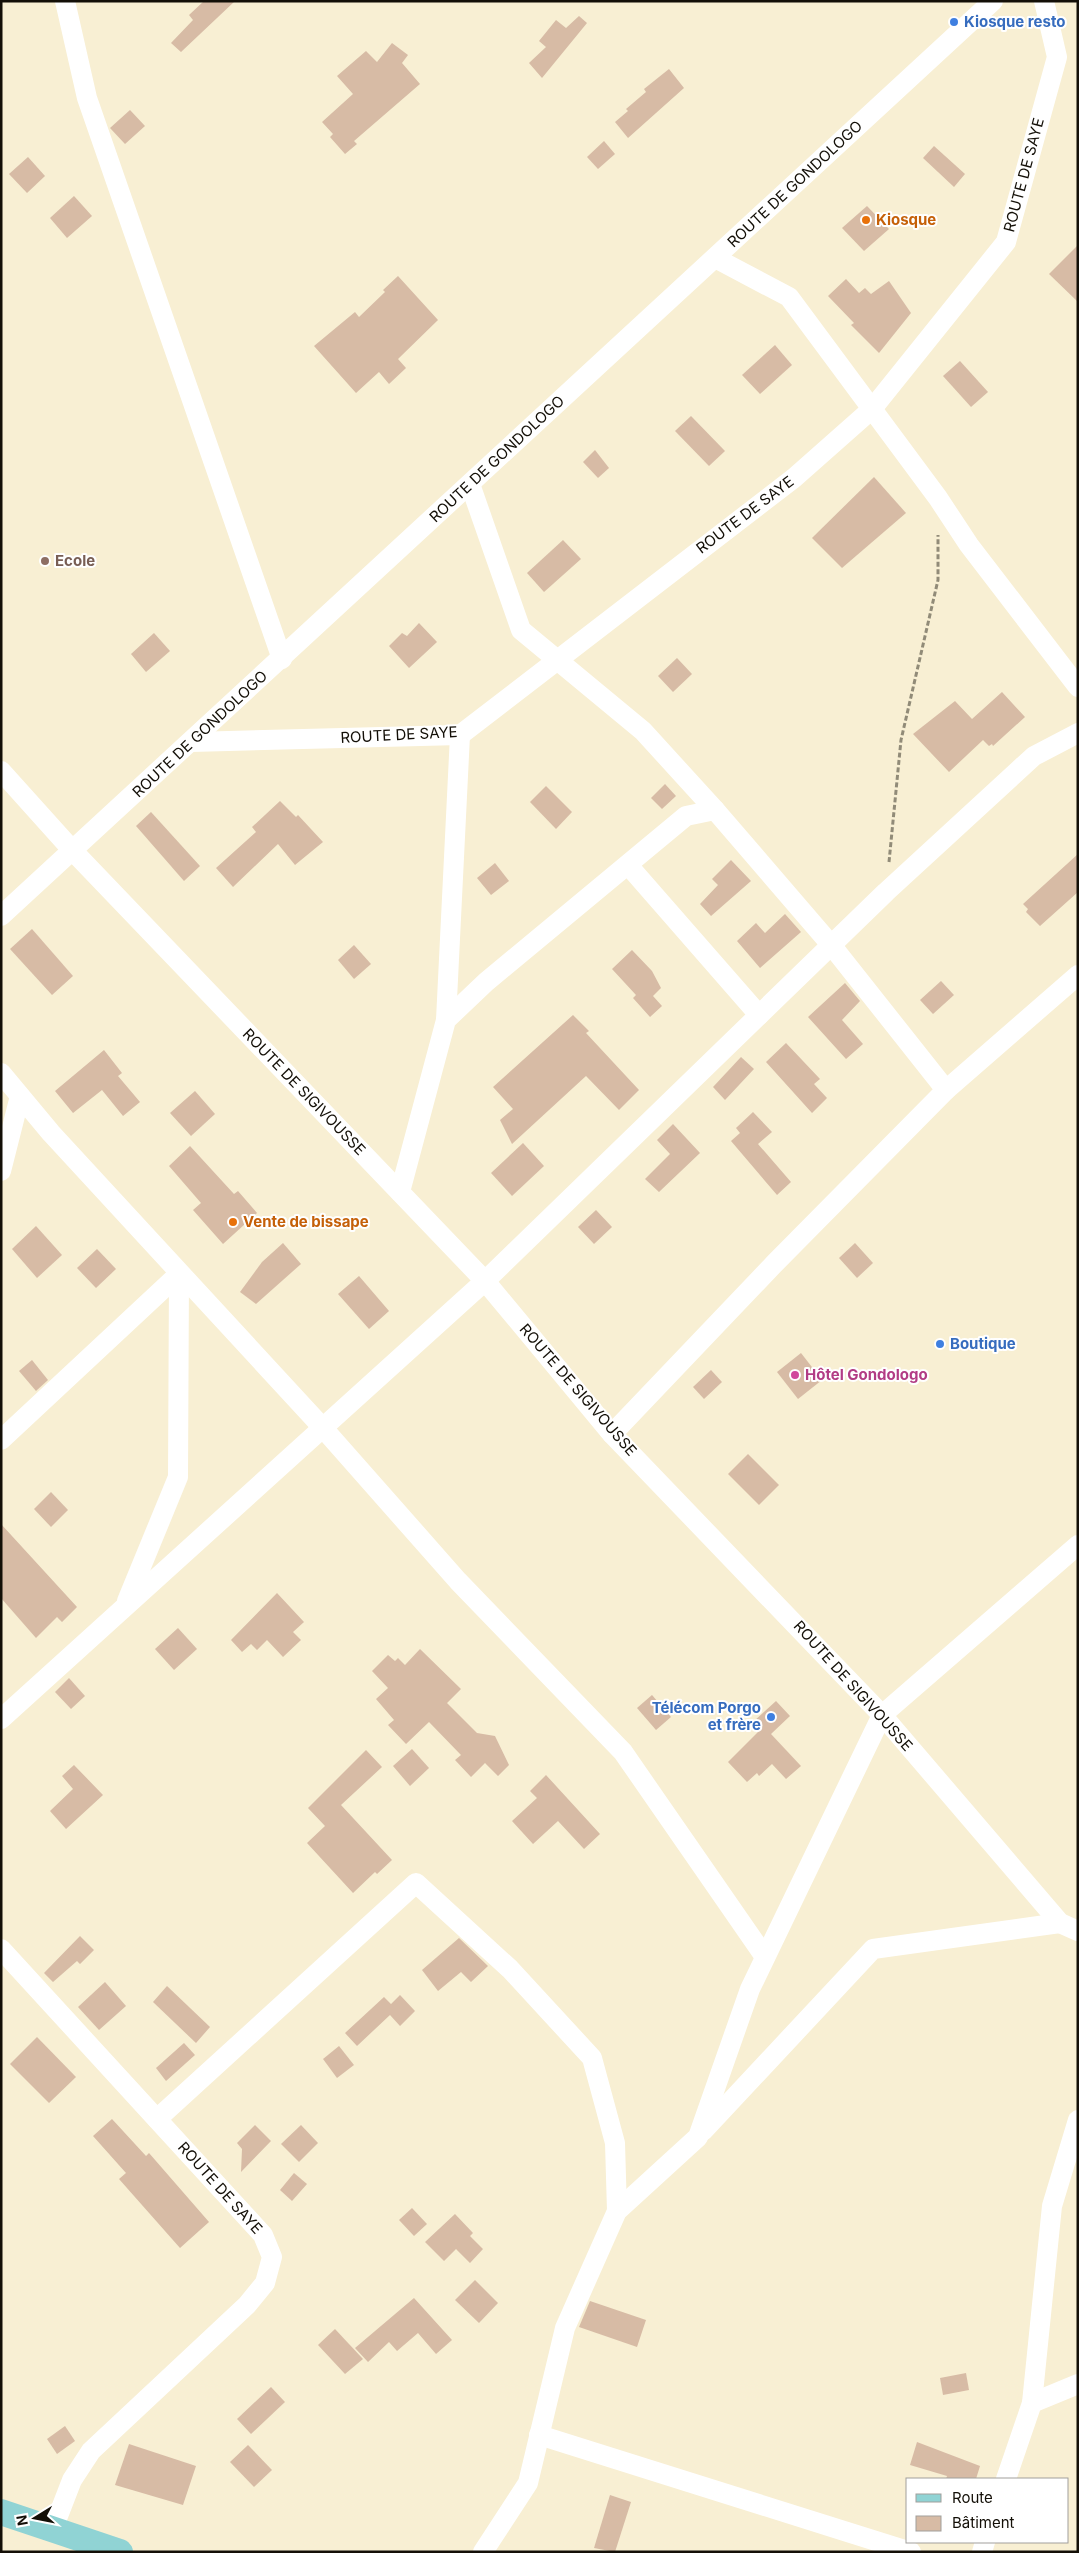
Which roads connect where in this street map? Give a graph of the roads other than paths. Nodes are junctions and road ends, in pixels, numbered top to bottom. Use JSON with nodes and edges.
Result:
{"nodes":[{"id":1,"x":65,"y":1,"type":"edge"},
{"id":2,"x":993,"y":1,"type":"edge"},
{"id":3,"x":1044,"y":1,"type":"edge"},
{"id":4,"x":715,"y":258,"type":"junction"},
{"id":5,"x":872,"y":409,"type":"junction"},
{"id":6,"x":470,"y":484,"type":"junction"},
{"id":7,"x":282,"y":659,"type":"junction"},
{"id":8,"x":556,"y":660,"type":"junction"},
{"id":9,"x":1078,"y":687,"type":"edge"},
{"id":10,"x":1078,"y":733,"type":"edge"},
{"id":11,"x":460,"y":735,"type":"junction"},
{"id":12,"x":191,"y":742,"type":"junction"},
{"id":13,"x":1,"y":771,"type":"edge"},
{"id":14,"x":715,"y":810,"type":"junction"},
{"id":15,"x":73,"y":851,"type":"junction"},
{"id":16,"x":628,"y":865,"type":"junction"},
{"id":17,"x":1,"y":916,"type":"edge"},
{"id":18,"x":832,"y":946,"type":"junction"},
{"id":19,"x":1078,"y":975,"type":"edge"},
{"id":20,"x":760,"y":1015,"type":"junction"},
{"id":21,"x":446,"y":1020,"type":"junction"},
{"id":22,"x":1,"y":1073,"type":"edge"},
{"id":23,"x":946,"y":1090,"type":"junction"},
{"id":24,"x":20,"y":1096,"type":"junction"},
{"id":25,"x":1,"y":1171,"type":"edge"},
{"id":26,"x":400,"y":1192,"type":"junction"},
{"id":27,"x":180,"y":1274,"type":"junction"},
{"id":28,"x":485,"y":1281,"type":"junction"},
{"id":29,"x":323,"y":1428,"type":"junction"},
{"id":30,"x":612,"y":1434,"type":"junction"},
{"id":31,"x":1,"y":1440,"type":"edge"},
{"id":32,"x":1078,"y":1545,"type":"edge"},
{"id":33,"x":125,"y":1607,"type":"junction"},
{"id":34,"x":882,"y":1715,"type":"junction"},
{"id":35,"x":1,"y":1719,"type":"edge"},
{"id":36,"x":1069,"y":1927,"type":"edge"},
{"id":37,"x":1,"y":1949,"type":"edge"},
{"id":38,"x":765,"y":1956,"type":"junction"},
{"id":39,"x":157,"y":2119,"type":"junction"},
{"id":40,"x":1078,"y":2120,"type":"edge"},
{"id":41,"x":698,"y":2137,"type":"junction"},
{"id":42,"x":617,"y":2211,"type":"junction"},
{"id":43,"x":1078,"y":2384,"type":"edge"},
{"id":44,"x":1032,"y":2403,"type":"junction"},
{"id":45,"x":539,"y":2435,"type":"junction"},
{"id":46,"x":1006,"y":2478,"type":"edge"},
{"id":47,"x":1,"y":2512,"type":"edge"},
{"id":48,"x":53,"y":2529,"type":"junction"},
{"id":49,"x":120,"y":2552,"type":"edge"},
{"id":50,"x":484,"y":2552,"type":"edge"},
{"id":51,"x":911,"y":2552,"type":"edge"}],
"edges":[{"from":1,"to":7,"type":"street"},
{"from":2,"to":4,"type":"street","name":"ROUTE DE GONDOLOGO"},
{"from":3,"to":5,"type":"street","name":"ROUTE DE SAYE"},
{"from":4,"to":5,"type":"street"},
{"from":4,"to":6,"type":"street","name":"ROUTE DE GONDOLOGO"},
{"from":5,"to":8,"type":"street","name":"ROUTE DE SAYE"},
{"from":5,"to":9,"type":"street"},
{"from":6,"to":7,"type":"street","name":"ROUTE DE GONDOLOGO"},
{"from":6,"to":8,"type":"street"},
{"from":7,"to":12,"type":"street","name":"ROUTE DE GONDOLOGO"},
{"from":8,"to":11,"type":"street","name":"ROUTE DE SAYE"},
{"from":8,"to":14,"type":"street"},
{"from":10,"to":18,"type":"street"},
{"from":11,"to":12,"type":"street","name":"ROUTE DE SAYE"},
{"from":11,"to":21,"type":"street"},
{"from":12,"to":15,"type":"street","name":"ROUTE DE GONDOLOGO"},
{"from":13,"to":15,"type":"street","name":"ROUTE DE SIGIVOUSSE"},
{"from":14,"to":16,"type":"street"},
{"from":14,"to":18,"type":"street"},
{"from":15,"to":17,"type":"street","name":"ROUTE DE GONDOLOGO"},
{"from":15,"to":26,"type":"street","name":"ROUTE DE SIGIVOUSSE"},
{"from":16,"to":20,"type":"street"},
{"from":16,"to":21,"type":"street"},
{"from":18,"to":20,"type":"street"},
{"from":18,"to":23,"type":"street"},
{"from":19,"to":23,"type":"street"},
{"from":20,"to":28,"type":"street"},
{"from":21,"to":26,"type":"street"},
{"from":22,"to":24,"type":"street"},
{"from":23,"to":30,"type":"street"},
{"from":24,"to":25,"type":"street"},
{"from":24,"to":27,"type":"street"},
{"from":26,"to":28,"type":"street","name":"ROUTE DE SIGIVOUSSE"},
{"from":27,"to":29,"type":"street"},
{"from":27,"to":31,"type":"street"},
{"from":27,"to":33,"type":"street"},
{"from":28,"to":29,"type":"street"},
{"from":28,"to":30,"type":"street","name":"ROUTE DE SIGIVOUSSE"},
{"from":29,"to":33,"type":"street"},
{"from":29,"to":38,"type":"street"},
{"from":30,"to":34,"type":"street","name":"ROUTE DE SIGIVOUSSE"},
{"from":32,"to":34,"type":"street"},
{"from":33,"to":35,"type":"street"},
{"from":34,"to":36,"type":"street","name":"ROUTE DE SIGIVOUSSE"},
{"from":34,"to":38,"type":"street"},
{"from":36,"to":41,"type":"street"},
{"from":37,"to":39,"type":"street","name":"ROUTE DE SAYE"},
{"from":38,"to":41,"type":"street"},
{"from":39,"to":42,"type":"street"},
{"from":39,"to":48,"type":"street","name":"ROUTE DE SAYE"},
{"from":40,"to":44,"type":"street"},
{"from":41,"to":42,"type":"street"},
{"from":42,"to":45,"type":"street"},
{"from":43,"to":44,"type":"street"},
{"from":44,"to":46,"type":"street"},
{"from":45,"to":50,"type":"street"},
{"from":45,"to":51,"type":"street"},
{"from":47,"to":48,"type":"main road"},
{"from":48,"to":49,"type":"main road"}]}
